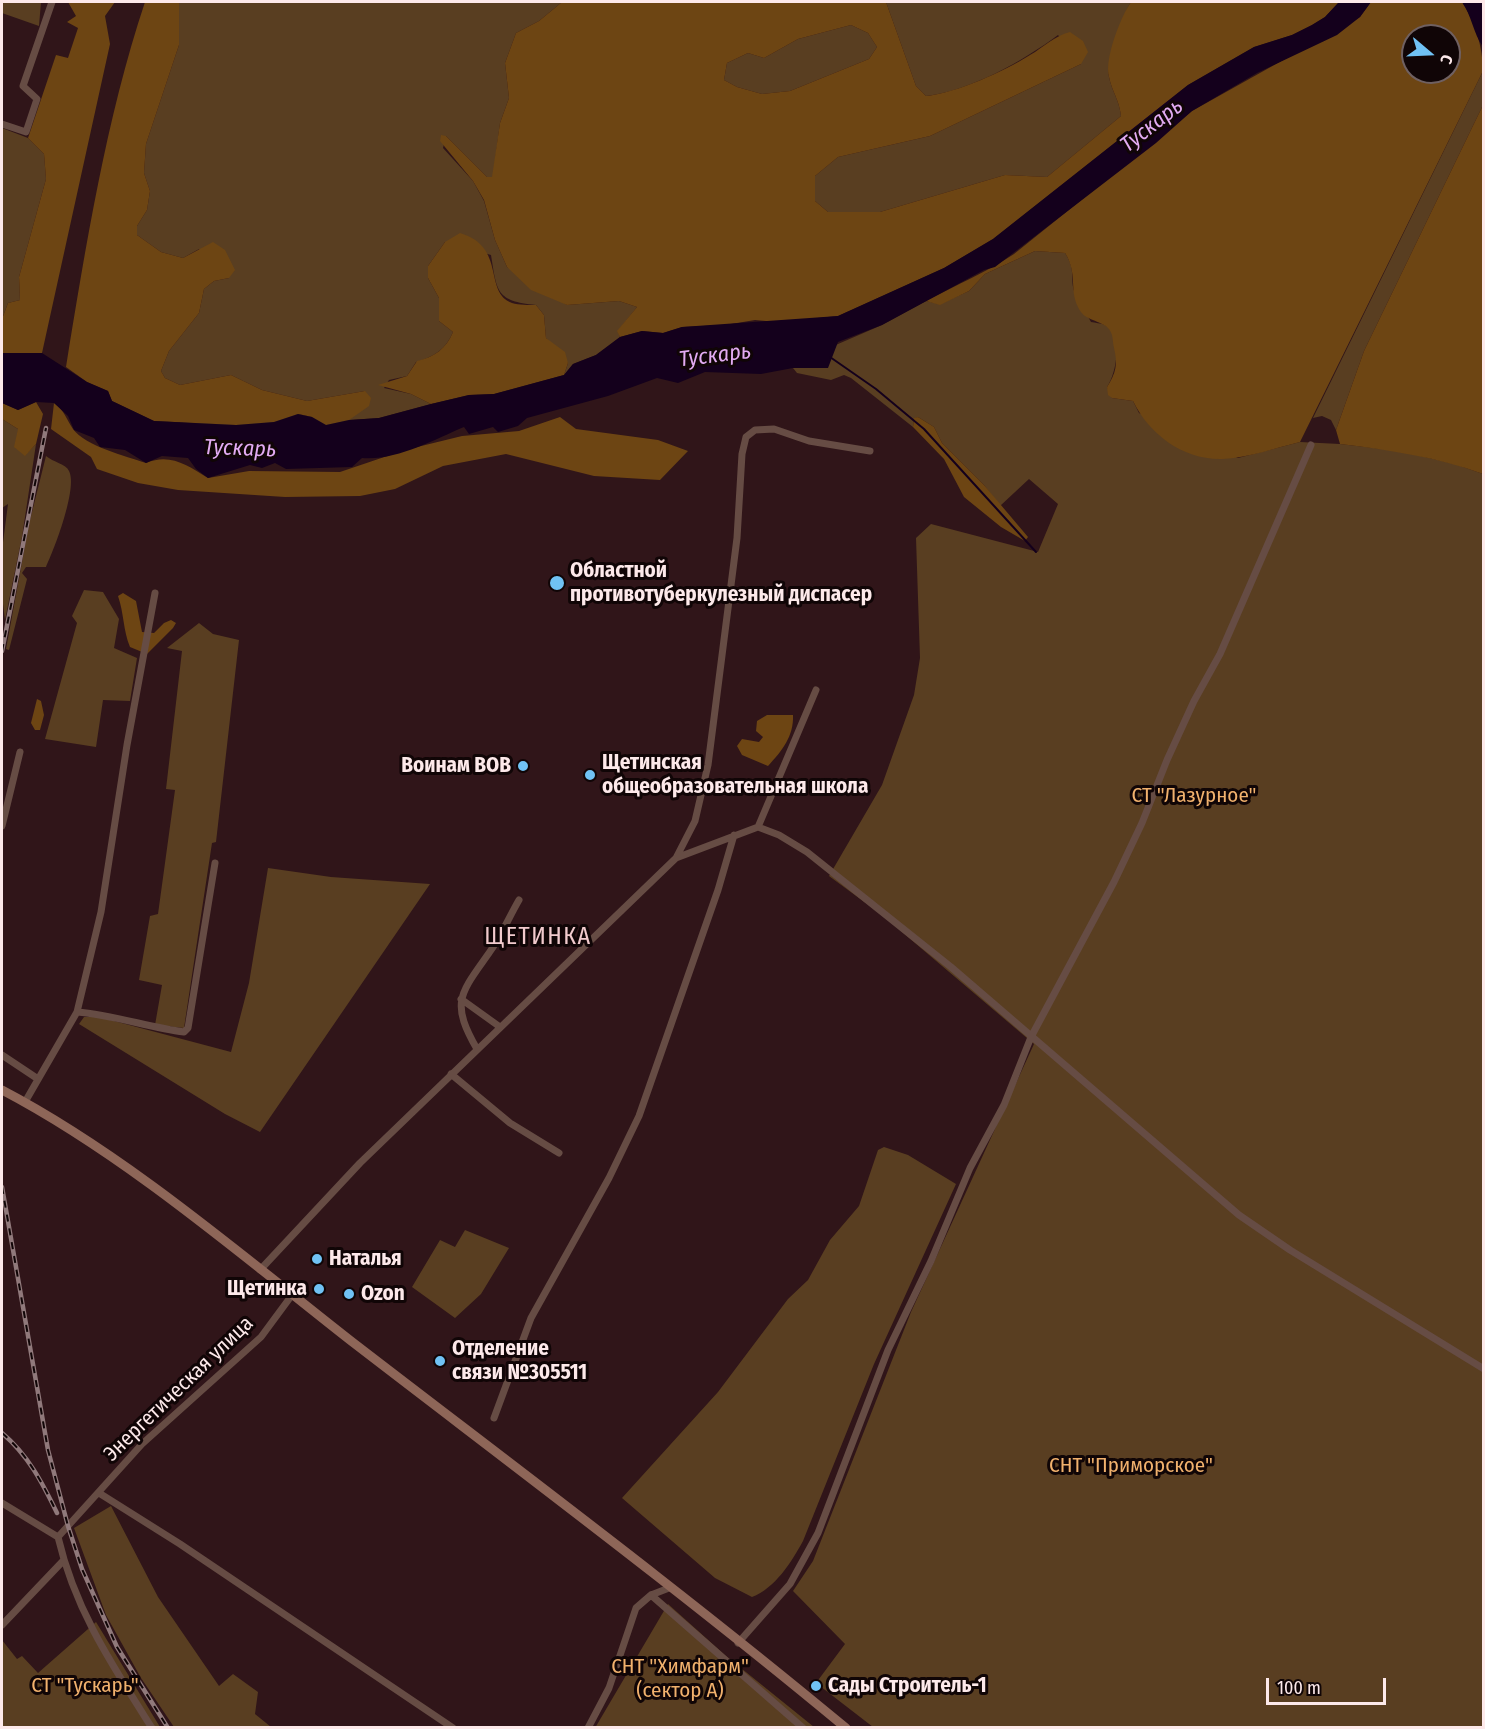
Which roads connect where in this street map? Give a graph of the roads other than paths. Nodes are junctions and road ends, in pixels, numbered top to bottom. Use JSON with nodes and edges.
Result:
{"nodes":[{"id":1,"x":52,"y":2,"type":"edge"},
{"id":2,"x":2,"y":124,"type":"edge"},
{"id":3,"x":1311,"y":445,"type":"dead end"},
{"id":4,"x":870,"y":451,"type":"dead end"},
{"id":5,"x":155,"y":593,"type":"dead end"},
{"id":6,"x":816,"y":690,"type":"dead end"},
{"id":7,"x":20,"y":752,"type":"dead end"},
{"id":8,"x":2,"y":826,"type":"edge"},
{"id":9,"x":758,"y":827,"type":"junction"},
{"id":10,"x":734,"y":836,"type":"junction"},
{"id":11,"x":676,"y":858,"type":"junction"},
{"id":12,"x":215,"y":863,"type":"dead end"},
{"id":13,"x":519,"y":900,"type":"dead end"},
{"id":14,"x":460,"y":999,"type":"junction"},
{"id":15,"x":77,"y":1012,"type":"junction"},
{"id":16,"x":500,"y":1028,"type":"junction"},
{"id":17,"x":1031,"y":1037,"type":"junction"},
{"id":18,"x":477,"y":1049,"type":"junction"},
{"id":19,"x":2,"y":1055,"type":"edge"},
{"id":20,"x":451,"y":1074,"type":"junction"},
{"id":21,"x":38,"y":1079,"type":"junction"},
{"id":22,"x":2,"y":1090,"type":"edge"},
{"id":23,"x":25,"y":1102,"type":"junction"},
{"id":24,"x":560,"y":1153,"type":"dead end"},
{"id":25,"x":260,"y":1270,"type":"junction"},
{"id":26,"x":292,"y":1295,"type":"junction"},
{"id":27,"x":1484,"y":1369,"type":"edge"},
{"id":28,"x":494,"y":1418,"type":"dead end"},
{"id":29,"x":99,"y":1493,"type":"junction"},
{"id":30,"x":2,"y":1503,"type":"edge"},
{"id":31,"x":58,"y":1537,"type":"junction"},
{"id":32,"x":63,"y":1561,"type":"junction"},
{"id":33,"x":669,"y":1588,"type":"junction"},
{"id":34,"x":651,"y":1595,"type":"junction"},
{"id":35,"x":2,"y":1625,"type":"edge"},
{"id":36,"x":738,"y":1643,"type":"junction"},
{"id":37,"x":152,"y":1728,"type":"edge"},
{"id":38,"x":453,"y":1728,"type":"edge"},
{"id":39,"x":588,"y":1728,"type":"edge"},
{"id":40,"x":803,"y":1728,"type":"edge"},
{"id":41,"x":846,"y":1728,"type":"edge"}],
"edges":[{"from":1,"to":2,"type":"street"},
{"from":3,"to":17,"type":"street"},
{"from":4,"to":11,"type":"street"},
{"from":5,"to":15,"type":"street"},
{"from":6,"to":9,"type":"street"},
{"from":7,"to":8,"type":"street"},
{"from":9,"to":10,"type":"street"},
{"from":9,"to":17,"type":"street"},
{"from":10,"to":11,"type":"street"},
{"from":10,"to":28,"type":"street"},
{"from":11,"to":16,"type":"street"},
{"from":12,"to":15,"type":"street"},
{"from":13,"to":14,"type":"street"},
{"from":14,"to":16,"type":"street"},
{"from":14,"to":18,"type":"street"},
{"from":15,"to":21,"type":"street"},
{"from":16,"to":18,"type":"street"},
{"from":17,"to":27,"type":"street"},
{"from":17,"to":36,"type":"street"},
{"from":18,"to":20,"type":"street"},
{"from":19,"to":21,"type":"street"},
{"from":20,"to":24,"type":"street"},
{"from":20,"to":25,"type":"street"},
{"from":21,"to":23,"type":"street"},
{"from":22,"to":23,"type":"main road"},
{"from":23,"to":25,"type":"main road"},
{"from":25,"to":26,"type":"main road"},
{"from":26,"to":29,"type":"street","name":"Энергетическая улица"},
{"from":26,"to":33,"type":"main road"},
{"from":29,"to":31,"type":"street","name":"Энергетическая улица"},
{"from":29,"to":38,"type":"street"},
{"from":30,"to":31,"type":"street"},
{"from":31,"to":32,"type":"street"},
{"from":32,"to":35,"type":"street"},
{"from":32,"to":37,"type":"street"},
{"from":33,"to":34,"type":"street"},
{"from":33,"to":36,"type":"main road"},
{"from":34,"to":39,"type":"street"},
{"from":34,"to":40,"type":"street"},
{"from":36,"to":41,"type":"main road"}]}
